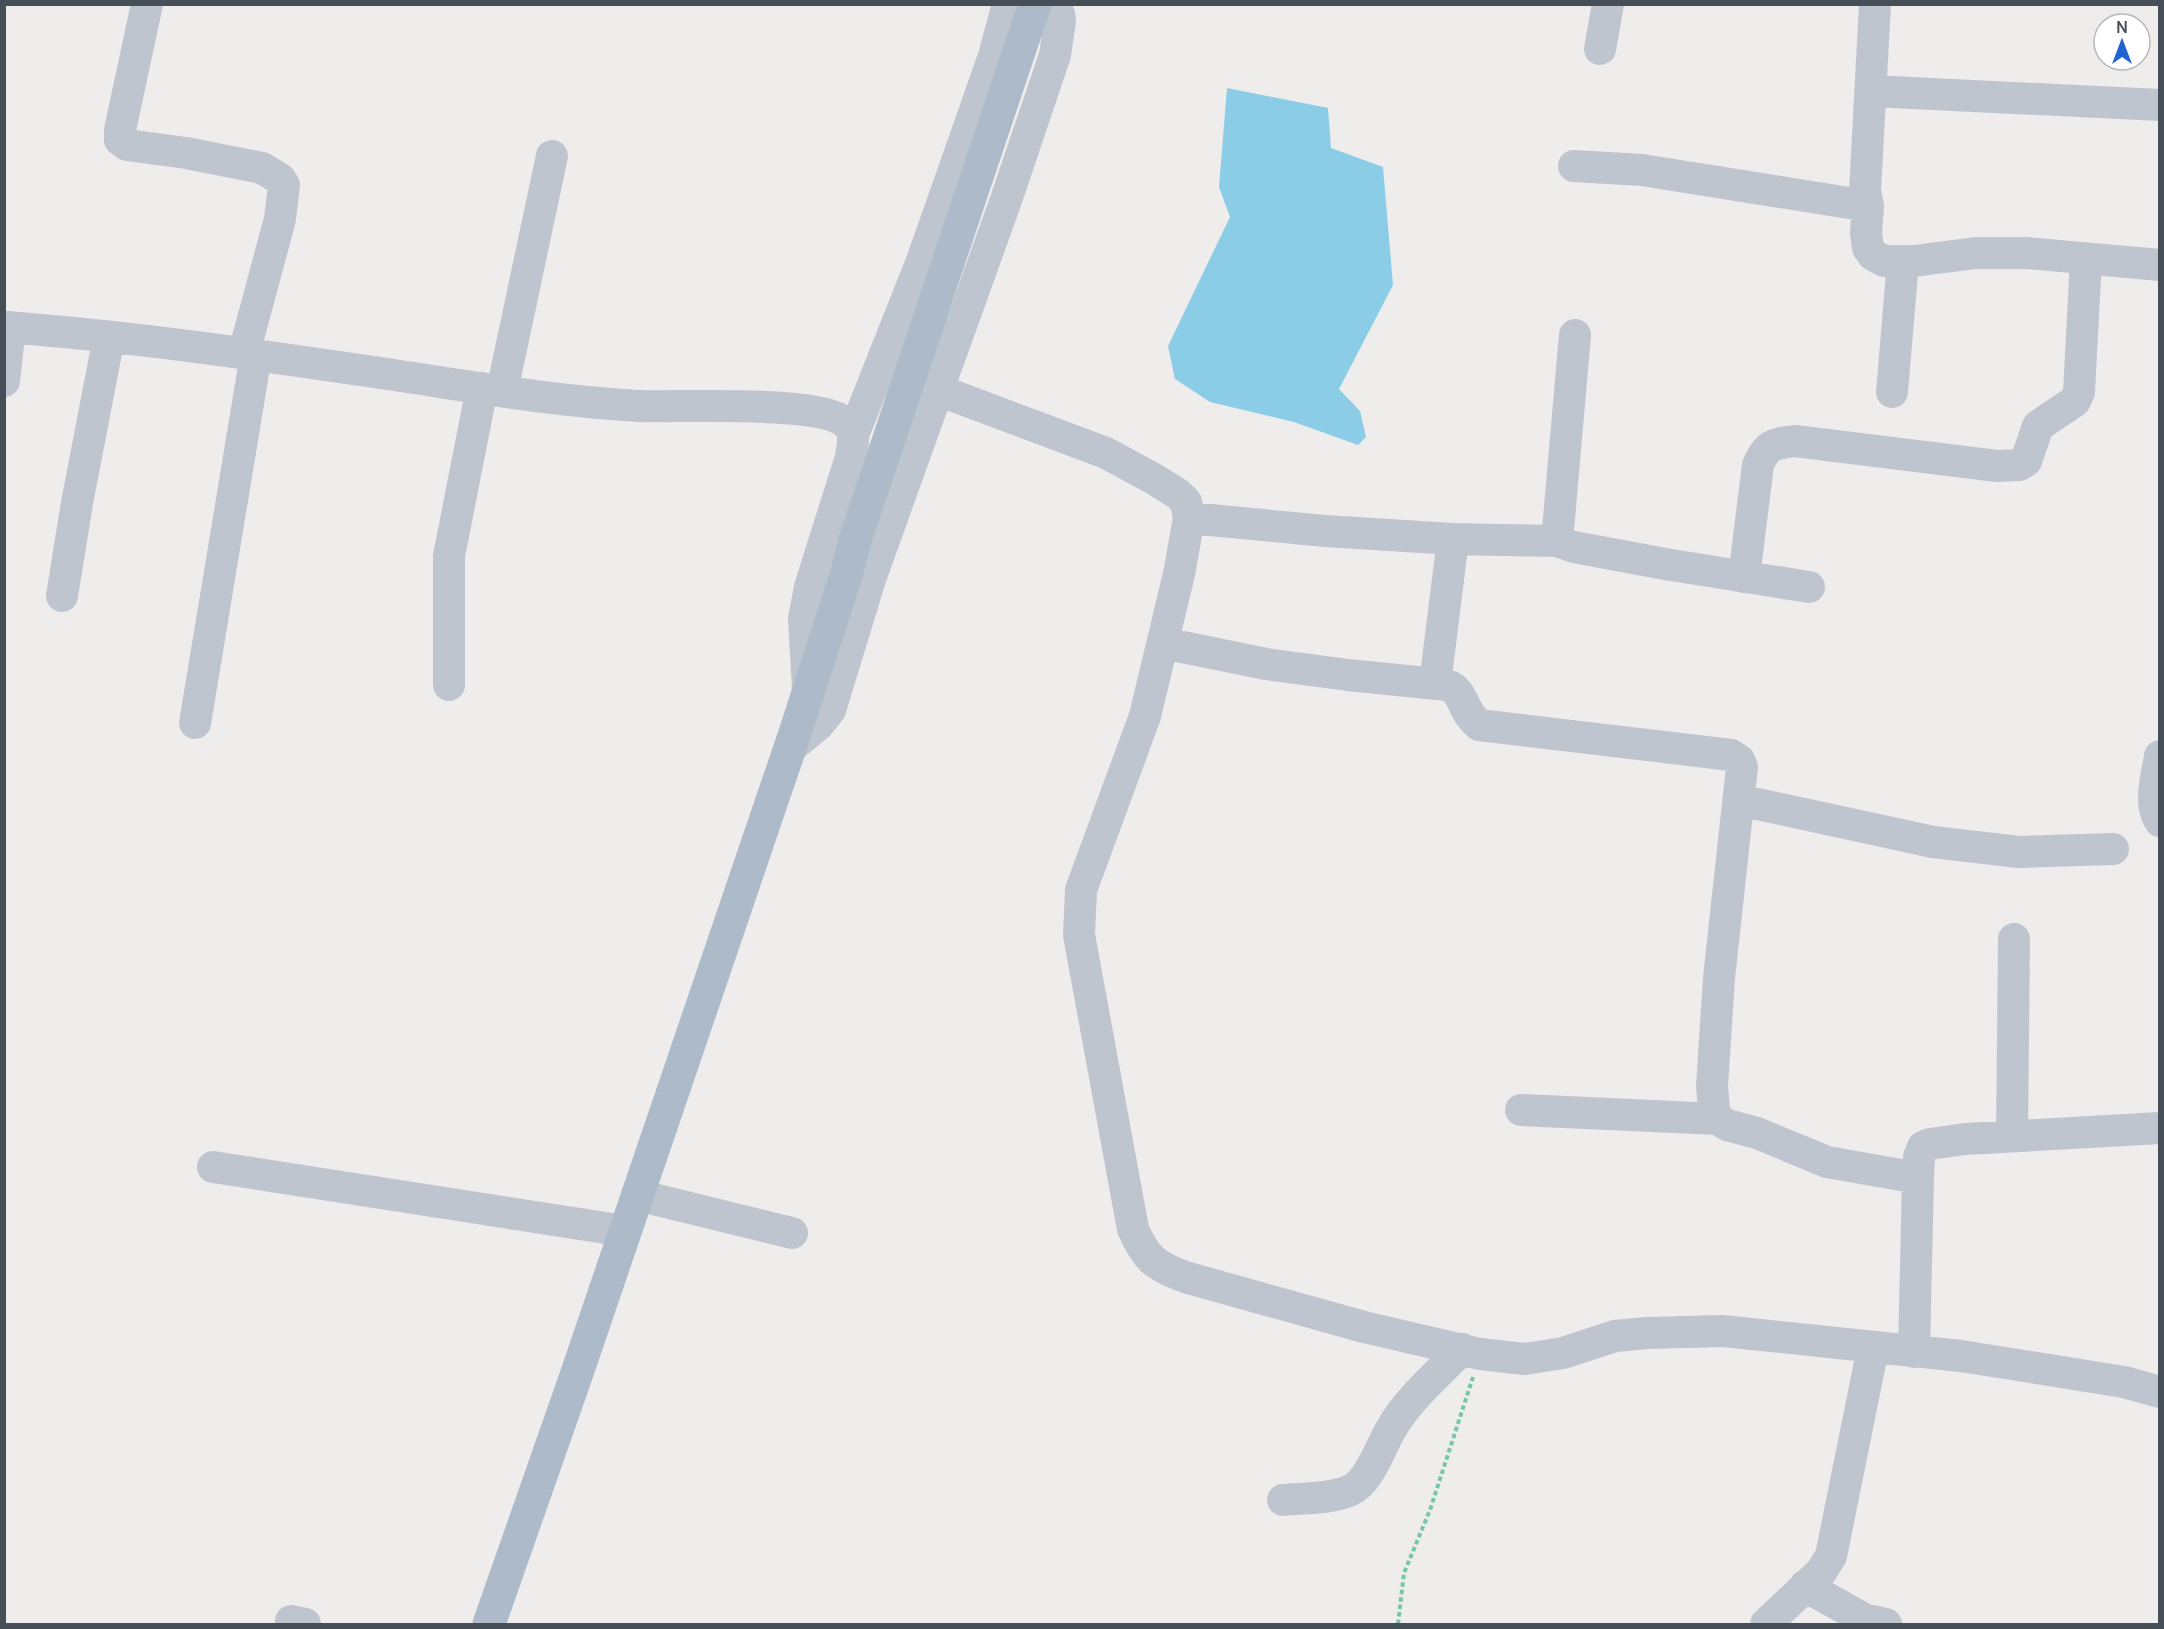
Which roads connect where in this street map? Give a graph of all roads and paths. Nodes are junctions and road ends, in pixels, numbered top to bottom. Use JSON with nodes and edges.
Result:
{"nodes":[{"id":1,"x":147,"y":4,"type":"edge"},
{"id":2,"x":1008,"y":4,"type":"edge"},
{"id":3,"x":1037,"y":4,"type":"edge"},
{"id":4,"x":1608,"y":4,"type":"edge"},
{"id":5,"x":1875,"y":4,"type":"edge"},
{"id":6,"x":1600,"y":49,"type":"dead end"},
{"id":7,"x":1871,"y":91,"type":"junction"},
{"id":8,"x":2160,"y":105,"type":"edge"},
{"id":9,"x":552,"y":156,"type":"dead end"},
{"id":10,"x":1574,"y":166,"type":"dead end"},
{"id":11,"x":1868,"y":206,"type":"junction"},
{"id":12,"x":2086,"y":259,"type":"junction"},
{"id":13,"x":1903,"y":261,"type":"junction"},
{"id":14,"x":2160,"y":265,"type":"edge"},
{"id":15,"x":7,"y":327,"type":"edge"},
{"id":16,"x":1575,"y":335,"type":"dead end"},
{"id":17,"x":109,"y":337,"type":"junction"},
{"id":18,"x":250,"y":354,"type":"junction"},
{"id":19,"x":4,"y":381,"type":"edge"},
{"id":20,"x":492,"y":390,"type":"junction"},
{"id":21,"x":938,"y":390,"type":"junction"},
{"id":22,"x":1892,"y":392,"type":"dead end"},
{"id":23,"x":854,"y":435,"type":"junction"},
{"id":24,"x":1189,"y":518,"type":"junction"},
{"id":25,"x":1453,"y":539,"type":"junction"},
{"id":26,"x":1557,"y":541,"type":"junction"},
{"id":27,"x":1744,"y":577,"type":"junction"},
{"id":28,"x":1809,"y":587,"type":"dead end"},
{"id":29,"x":62,"y":596,"type":"dead end"},
{"id":30,"x":1163,"y":643,"type":"junction"},
{"id":31,"x":1435,"y":684,"type":"junction"},
{"id":32,"x":450,"y":685,"type":"dead end"},
{"id":33,"x":808,"y":689,"type":"junction"},
{"id":34,"x":195,"y":723,"type":"dead end"},
{"id":35,"x":790,"y":748,"type":"junction"},
{"id":36,"x":2160,"y":756,"type":"edge"},
{"id":37,"x":1739,"y":800,"type":"junction"},
{"id":38,"x":2160,"y":821,"type":"edge"},
{"id":39,"x":2113,"y":849,"type":"dead end"},
{"id":40,"x":2014,"y":939,"type":"dead end"},
{"id":41,"x":1521,"y":1110,"type":"dead end"},
{"id":42,"x":1718,"y":1119,"type":"junction"},
{"id":43,"x":2160,"y":1128,"type":"edge"},
{"id":44,"x":2012,"y":1136,"type":"junction"},
{"id":45,"x":213,"y":1167,"type":"dead end"},
{"id":46,"x":1918,"y":1178,"type":"junction"},
{"id":47,"x":637,"y":1196,"type":"junction"},
{"id":48,"x":625,"y":1231,"type":"junction"},
{"id":49,"x":792,"y":1233,"type":"dead end"},
{"id":50,"x":1873,"y":1348,"type":"junction"},
{"id":51,"x":1471,"y":1351,"type":"junction"},
{"id":52,"x":1914,"y":1352,"type":"junction"},
{"id":53,"x":2160,"y":1392,"type":"edge"},
{"id":54,"x":1283,"y":1500,"type":"dead end"},
{"id":55,"x":1805,"y":1586,"type":"junction"},
{"id":56,"x":489,"y":1624,"type":"edge"},
{"id":57,"x":1398,"y":1624,"type":"edge"},
{"id":58,"x":1766,"y":1624,"type":"edge"},
{"id":59,"x":1886,"y":1624,"type":"edge"}],
"edges":[{"from":1,"to":18,"type":"street"},
{"from":2,"to":23,"type":"street"},
{"from":3,"to":21,"type":"street"},
{"from":3,"to":33,"type":"main road"},
{"from":4,"to":6,"type":"street"},
{"from":5,"to":7,"type":"street"},
{"from":7,"to":8,"type":"street"},
{"from":7,"to":11,"type":"street"},
{"from":9,"to":20,"type":"street"},
{"from":10,"to":11,"type":"street"},
{"from":11,"to":13,"type":"street"},
{"from":12,"to":13,"type":"street"},
{"from":12,"to":14,"type":"street"},
{"from":12,"to":27,"type":"street"},
{"from":13,"to":22,"type":"street"},
{"from":15,"to":17,"type":"street"},
{"from":15,"to":19,"type":"street"},
{"from":16,"to":26,"type":"street"},
{"from":17,"to":18,"type":"street"},
{"from":17,"to":29,"type":"street"},
{"from":18,"to":20,"type":"street"},
{"from":18,"to":34,"type":"street"},
{"from":20,"to":23,"type":"street"},
{"from":20,"to":32,"type":"street"},
{"from":21,"to":24,"type":"street"},
{"from":21,"to":35,"type":"street"},
{"from":23,"to":33,"type":"street"},
{"from":24,"to":25,"type":"street"},
{"from":24,"to":30,"type":"street"},
{"from":25,"to":26,"type":"street"},
{"from":25,"to":31,"type":"street"},
{"from":26,"to":27,"type":"street"},
{"from":27,"to":28,"type":"street"},
{"from":30,"to":31,"type":"street"},
{"from":30,"to":51,"type":"street"},
{"from":31,"to":37,"type":"street"},
{"from":33,"to":35,"type":"main road"},
{"from":35,"to":47,"type":"main road"},
{"from":36,"to":38,"type":"street"},
{"from":37,"to":39,"type":"street"},
{"from":37,"to":42,"type":"street"},
{"from":40,"to":44,"type":"street"},
{"from":41,"to":42,"type":"street"},
{"from":42,"to":46,"type":"street"},
{"from":43,"to":44,"type":"street"},
{"from":44,"to":46,"type":"street"},
{"from":45,"to":48,"type":"street"},
{"from":46,"to":52,"type":"street"},
{"from":47,"to":48,"type":"main road"},
{"from":47,"to":49,"type":"street"},
{"from":48,"to":56,"type":"main road"},
{"from":50,"to":51,"type":"street"},
{"from":50,"to":52,"type":"street"},
{"from":50,"to":55,"type":"street"},
{"from":51,"to":54,"type":"street"},
{"from":51,"to":57,"type":"path"},
{"from":52,"to":53,"type":"street"},
{"from":55,"to":58,"type":"street"},
{"from":55,"to":59,"type":"street"}]}
